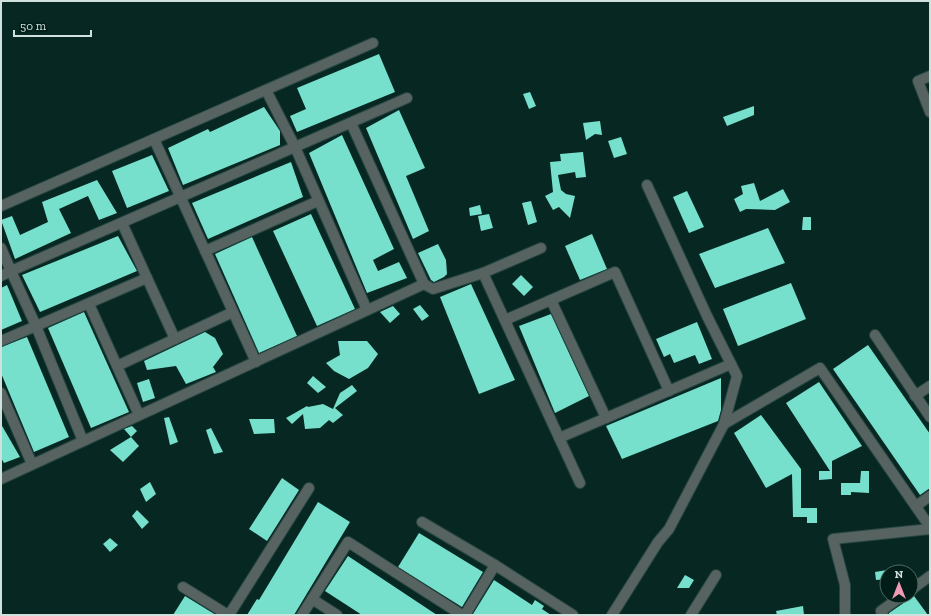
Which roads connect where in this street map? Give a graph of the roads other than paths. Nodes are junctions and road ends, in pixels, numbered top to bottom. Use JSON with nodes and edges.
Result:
{"nodes":[{"id":1,"x":373,"y":43,"type":"dead end"},
{"id":2,"x":930,"y":76,"type":"edge"},
{"id":3,"x":266,"y":90,"type":"junction"},
{"id":4,"x":407,"y":98,"type":"dead end"},
{"id":5,"x":930,"y":112,"type":"edge"},
{"id":6,"x":351,"y":123,"type":"junction"},
{"id":7,"x":154,"y":139,"type":"junction"},
{"id":8,"x":295,"y":147,"type":"junction"},
{"id":9,"x":647,"y":185,"type":"dead end"},
{"id":10,"x":181,"y":197,"type":"junction"},
{"id":11,"x":318,"y":201,"type":"junction"},
{"id":12,"x":1,"y":206,"type":"edge"},
{"id":13,"x":122,"y":223,"type":"junction"},
{"id":14,"x":1,"y":248,"type":"edge"},
{"id":15,"x":541,"y":248,"type":"dead end"},
{"id":16,"x":205,"y":250,"type":"junction"},
{"id":17,"x":11,"y":272,"type":"junction"},
{"id":18,"x":483,"y":273,"type":"junction"},
{"id":19,"x":1,"y":276,"type":"edge"},
{"id":20,"x":147,"y":278,"type":"junction"},
{"id":21,"x":424,"y":284,"type":"junction"},
{"id":22,"x":551,"y":300,"type":"junction"},
{"id":23,"x":88,"y":304,"type":"junction"},
{"id":24,"x":367,"y":310,"type":"junction"},
{"id":25,"x":233,"y":312,"type":"junction"},
{"id":26,"x":504,"y":320,"type":"junction"},
{"id":27,"x":36,"y":326,"type":"junction"},
{"id":28,"x":875,"y":335,"type":"dead end"},
{"id":29,"x":175,"y":339,"type":"junction"},
{"id":30,"x":1,"y":341,"type":"edge"},
{"id":31,"x":256,"y":362,"type":"junction"},
{"id":32,"x":731,"y":364,"type":"junction"},
{"id":33,"x":117,"y":366,"type":"junction"},
{"id":34,"x":930,"y":386,"type":"edge"},
{"id":35,"x":669,"y":391,"type":"junction"},
{"id":36,"x":1,"y":393,"type":"edge"},
{"id":37,"x":916,"y":396,"type":"junction"},
{"id":38,"x":5,"y":411,"type":"edge"},
{"id":39,"x":139,"y":415,"type":"junction"},
{"id":40,"x":930,"y":417,"type":"edge"},
{"id":41,"x":606,"y":418,"type":"junction"},
{"id":42,"x":724,"y":424,"type":"junction"},
{"id":43,"x":559,"y":438,"type":"junction"},
{"id":44,"x":83,"y":441,"type":"junction"},
{"id":45,"x":32,"y":464,"type":"junction"},
{"id":46,"x":1,"y":478,"type":"edge"},
{"id":47,"x":580,"y":483,"type":"dead end"},
{"id":48,"x":309,"y":488,"type":"dead end"},
{"id":49,"x":930,"y":496,"type":"edge"},
{"id":50,"x":916,"y":506,"type":"junction"},
{"id":51,"x":422,"y":522,"type":"dead end"},
{"id":52,"x":930,"y":528,"type":"edge"},
{"id":53,"x":495,"y":565,"type":"junction"},
{"id":54,"x":716,"y":575,"type":"dead end"},
{"id":55,"x":930,"y":576,"type":"edge"},
{"id":56,"x":919,"y":584,"type":"edge"},
{"id":57,"x":183,"y":587,"type":"dead end"},
{"id":58,"x":312,"y":599,"type":"junction"},
{"id":59,"x":891,"y":604,"type":"edge"},
{"id":60,"x":229,"y":615,"type":"edge"},
{"id":61,"x":302,"y":615,"type":"edge"},
{"id":62,"x":337,"y":615,"type":"edge"},
{"id":63,"x":462,"y":615,"type":"edge"},
{"id":64,"x":465,"y":615,"type":"edge"},
{"id":65,"x":573,"y":615,"type":"edge"},
{"id":66,"x":612,"y":615,"type":"edge"},
{"id":67,"x":691,"y":615,"type":"edge"},
{"id":68,"x":845,"y":615,"type":"edge"},
{"id":69,"x":883,"y":615,"type":"edge"}],
"edges":[{"from":1,"to":3,"type":"street"},
{"from":2,"to":5,"type":"street"},
{"from":3,"to":7,"type":"street"},
{"from":3,"to":8,"type":"street"},
{"from":4,"to":6,"type":"street"},
{"from":6,"to":8,"type":"street"},
{"from":6,"to":21,"type":"street"},
{"from":7,"to":10,"type":"street"},
{"from":7,"to":12,"type":"street"},
{"from":8,"to":10,"type":"street"},
{"from":8,"to":11,"type":"street"},
{"from":9,"to":32,"type":"street"},
{"from":10,"to":13,"type":"street"},
{"from":10,"to":16,"type":"street"},
{"from":11,"to":16,"type":"street"},
{"from":11,"to":24,"type":"street"},
{"from":13,"to":17,"type":"street"},
{"from":13,"to":20,"type":"street"},
{"from":14,"to":17,"type":"street"},
{"from":15,"to":18,"type":"street"},
{"from":16,"to":25,"type":"street"},
{"from":17,"to":19,"type":"street"},
{"from":17,"to":27,"type":"street"},
{"from":18,"to":21,"type":"street"},
{"from":18,"to":26,"type":"street"},
{"from":20,"to":23,"type":"street"},
{"from":20,"to":29,"type":"street"},
{"from":21,"to":24,"type":"street"},
{"from":22,"to":26,"type":"street"},
{"from":22,"to":35,"type":"street"},
{"from":22,"to":41,"type":"street"},
{"from":23,"to":27,"type":"street"},
{"from":23,"to":33,"type":"street"},
{"from":24,"to":31,"type":"street"},
{"from":25,"to":29,"type":"street"},
{"from":25,"to":31,"type":"street"},
{"from":26,"to":43,"type":"street"},
{"from":27,"to":30,"type":"street"},
{"from":27,"to":44,"type":"street"},
{"from":28,"to":37,"type":"street"},
{"from":29,"to":33,"type":"street"},
{"from":31,"to":39,"type":"street"},
{"from":32,"to":35,"type":"street"},
{"from":32,"to":42,"type":"street"},
{"from":33,"to":39,"type":"street"},
{"from":34,"to":37,"type":"street"},
{"from":35,"to":41,"type":"street"},
{"from":36,"to":38,"type":"street"},
{"from":37,"to":40,"type":"street"},
{"from":38,"to":45,"type":"street"},
{"from":39,"to":44,"type":"street"},
{"from":41,"to":43,"type":"street"},
{"from":42,"to":50,"type":"street"},
{"from":42,"to":66,"type":"street"},
{"from":43,"to":47,"type":"street"},
{"from":44,"to":45,"type":"street"},
{"from":45,"to":46,"type":"street"},
{"from":48,"to":60,"type":"street"},
{"from":49,"to":50,"type":"street"},
{"from":50,"to":52,"type":"street"},
{"from":51,"to":53,"type":"street"},
{"from":52,"to":68,"type":"street"},
{"from":53,"to":64,"type":"street"},
{"from":53,"to":65,"type":"street"},
{"from":54,"to":67,"type":"street"},
{"from":55,"to":56,"type":"street"},
{"from":57,"to":60,"type":"street"},
{"from":58,"to":61,"type":"street"},
{"from":58,"to":62,"type":"street"},
{"from":58,"to":63,"type":"street"},
{"from":59,"to":69,"type":"street"}]}
